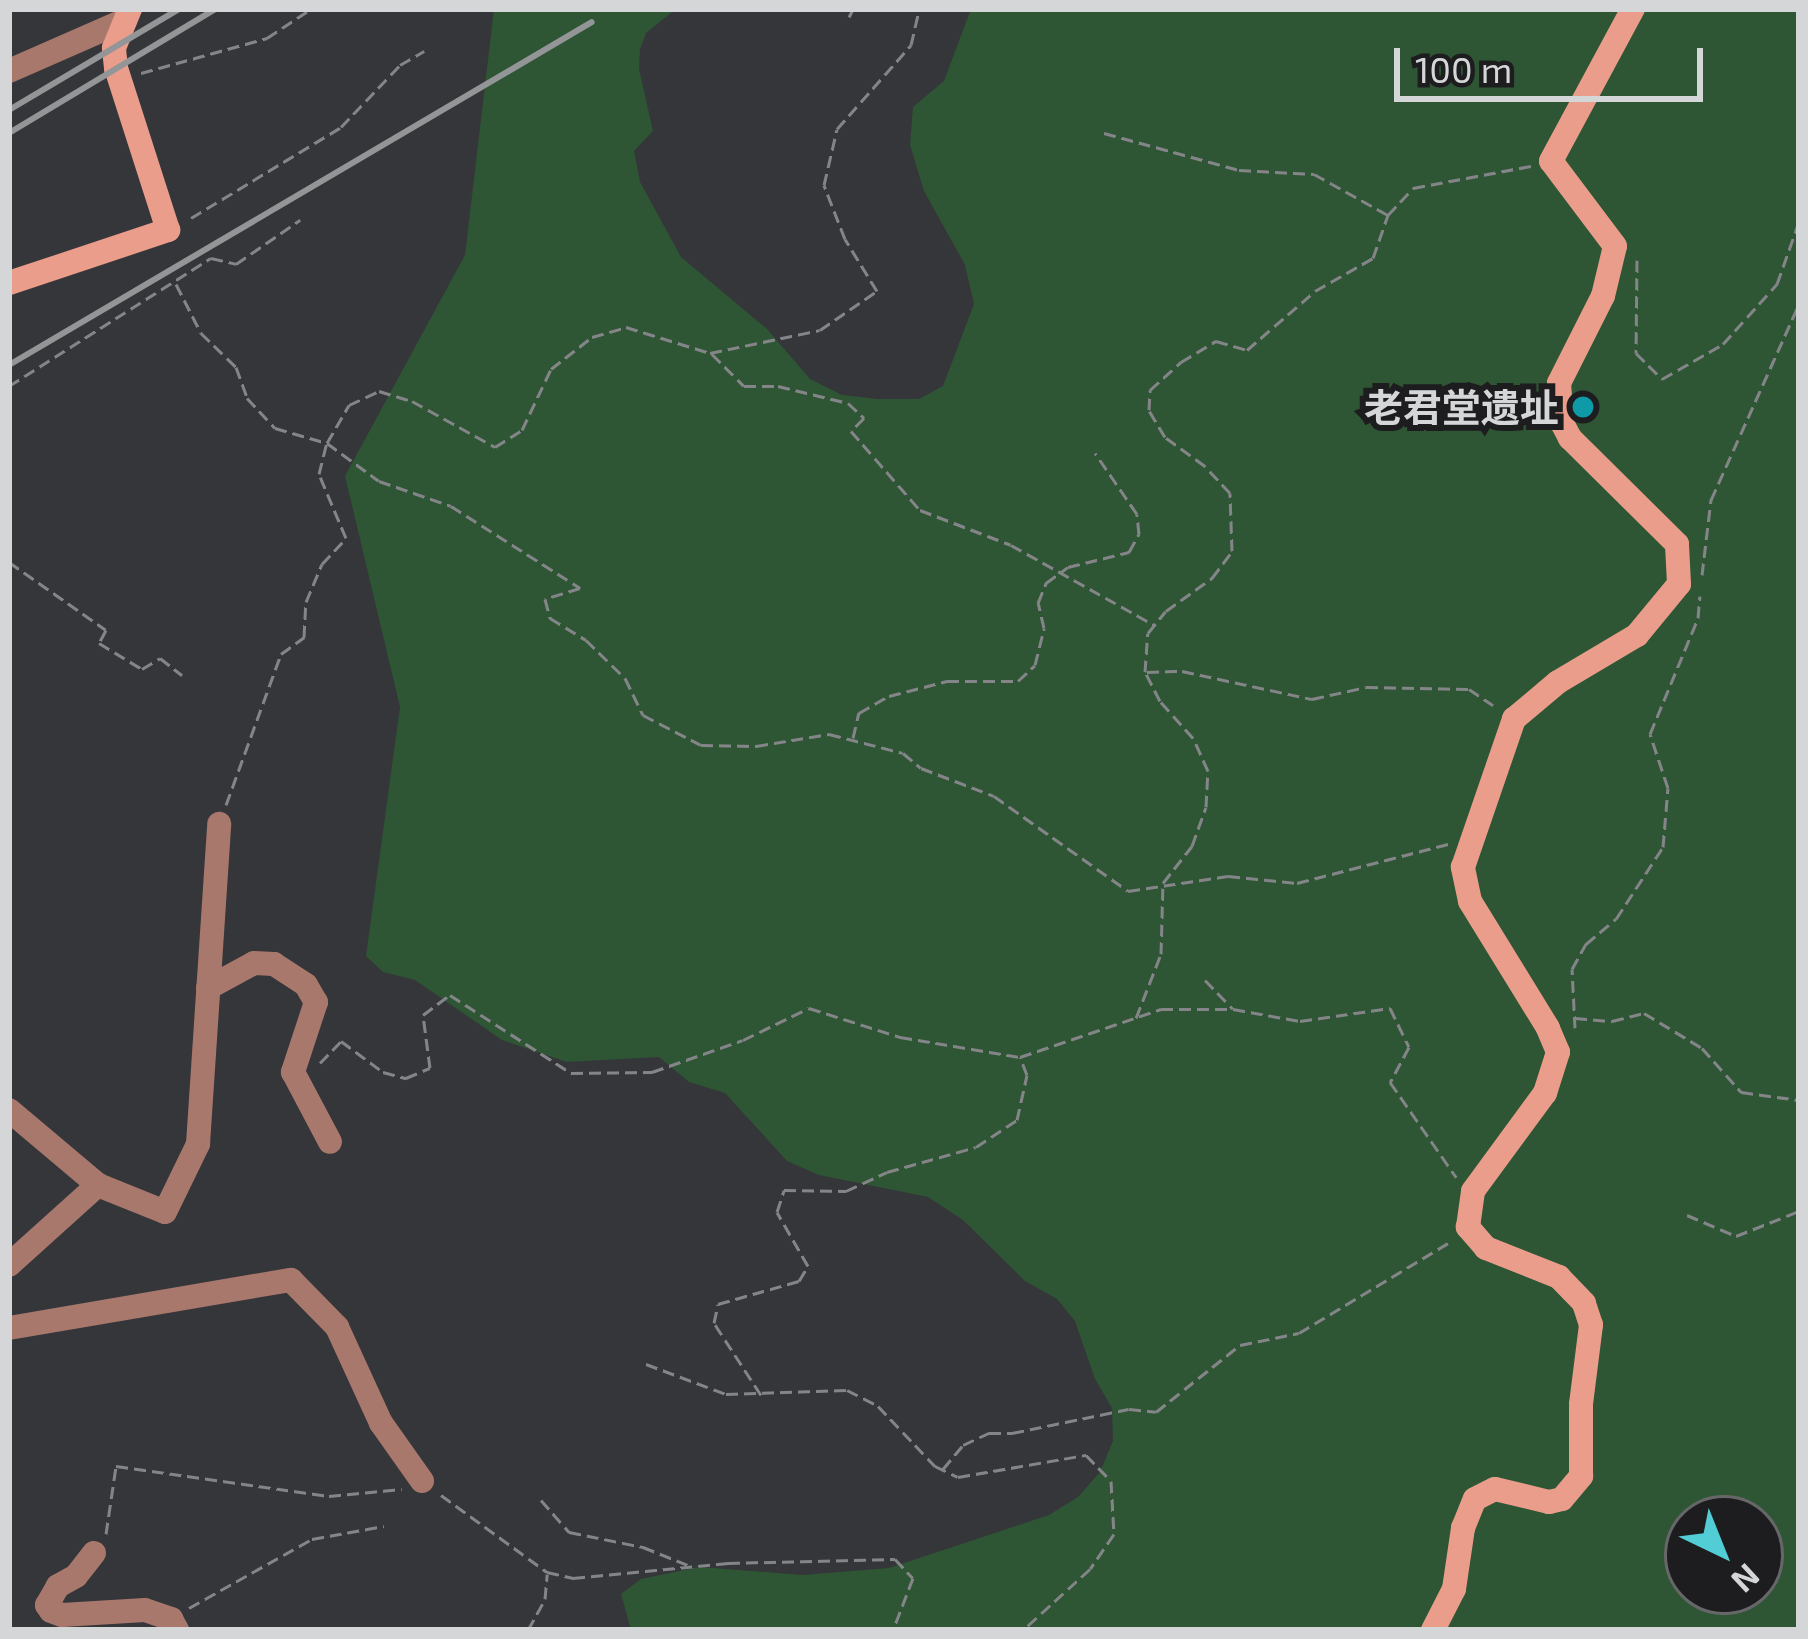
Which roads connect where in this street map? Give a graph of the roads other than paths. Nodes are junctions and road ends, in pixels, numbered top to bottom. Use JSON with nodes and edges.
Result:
{"nodes":[{"id":1,"x":1633,"y":9,"type":"edge"},
{"id":2,"x":128,"y":14,"type":"edge"},
{"id":3,"x":9,"y":71,"type":"edge"},
{"id":4,"x":9,"y":283,"type":"edge"},
{"id":5,"x":219,"y":824,"type":"road end"},
{"id":6,"x":208,"y":988,"type":"junction"},
{"id":7,"x":9,"y":1110,"type":"edge"},
{"id":8,"x":330,"y":1142,"type":"dead end"},
{"id":9,"x":98,"y":1185,"type":"junction"},
{"id":10,"x":9,"y":1265,"type":"edge"},
{"id":11,"x":9,"y":1328,"type":"edge"},
{"id":12,"x":422,"y":1481,"type":"road end"},
{"id":13,"x":94,"y":1553,"type":"road end"},
{"id":14,"x":174,"y":1624,"type":"edge"},
{"id":15,"x":1433,"y":1630,"type":"edge"}],
"edges":[{"from":1,"to":15,"type":"street"},
{"from":2,"to":3,"type":"street"},
{"from":2,"to":4,"type":"street"},
{"from":5,"to":6,"type":"street"},
{"from":6,"to":8,"type":"street"},
{"from":6,"to":9,"type":"street"},
{"from":7,"to":9,"type":"street"},
{"from":9,"to":10,"type":"street"},
{"from":11,"to":12,"type":"street"},
{"from":13,"to":14,"type":"street"}]}
